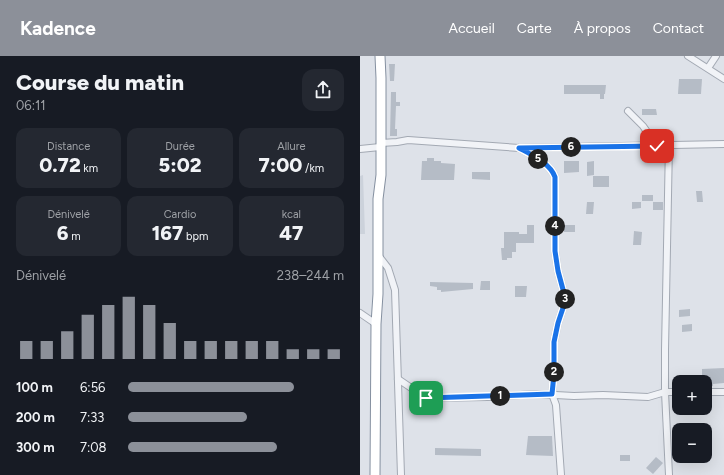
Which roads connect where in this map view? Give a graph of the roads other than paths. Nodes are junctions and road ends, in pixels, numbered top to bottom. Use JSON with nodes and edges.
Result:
{"nodes":[{"id":1,"x":380,"y":56,"type":"edge"},
{"id":2,"x":688,"y":56,"type":"edge"},
{"id":3,"x":716,"y":56,"type":"edge"},
{"id":4,"x":708,"y":68,"type":"junction"},
{"id":5,"x":724,"y":79,"type":"edge"},
{"id":6,"x":628,"y":111,"type":"dead end"},
{"id":7,"x":669,"y":144,"type":"junction"},
{"id":8,"x":724,"y":144,"type":"edge"},
{"id":9,"x":381,"y":145,"type":"junction"},
{"id":10,"x":657,"y":146,"type":"junction"},
{"id":11,"x":519,"y":148,"type":"junction"},
{"id":12,"x":360,"y":149,"type":"edge"},
{"id":13,"x":377,"y":253,"type":"junction"},
{"id":14,"x":360,"y":313,"type":"edge"},
{"id":15,"x":376,"y":324,"type":"junction"},
{"id":16,"x":398,"y":379,"type":"junction"},
{"id":17,"x":665,"y":392,"type":"junction"},
{"id":18,"x":672,"y":392,"type":"edge"},
{"id":19,"x":712,"y":392,"type":"edge"},
{"id":20,"x":724,"y":392,"type":"edge"},
{"id":21,"x":552,"y":394,"type":"junction"},
{"id":22,"x":375,"y":475,"type":"edge"},
{"id":23,"x":401,"y":475,"type":"edge"},
{"id":24,"x":561,"y":475,"type":"edge"},
{"id":25,"x":669,"y":475,"type":"edge"}],
"edges":[{"from":1,"to":9,"type":"highway"},
{"from":2,"to":4,"type":"street"},
{"from":3,"to":4,"type":"street"},
{"from":4,"to":5,"type":"street"},
{"from":6,"to":10,"type":"street"},
{"from":7,"to":8,"type":"street"},
{"from":7,"to":10,"type":"street"},
{"from":7,"to":17,"type":"street"},
{"from":9,"to":11,"type":"street"},
{"from":9,"to":12,"type":"street"},
{"from":9,"to":13,"type":"highway"},
{"from":10,"to":11,"type":"street"},
{"from":11,"to":21,"type":"street"},
{"from":13,"to":15,"type":"highway"},
{"from":13,"to":16,"type":"street"},
{"from":14,"to":15,"type":"street"},
{"from":15,"to":22,"type":"highway"},
{"from":16,"to":21,"type":"street"},
{"from":16,"to":23,"type":"street"},
{"from":17,"to":18,"type":"street"},
{"from":17,"to":21,"type":"street"},
{"from":17,"to":25,"type":"street"},
{"from":19,"to":20,"type":"street"},
{"from":21,"to":24,"type":"street"}]}
